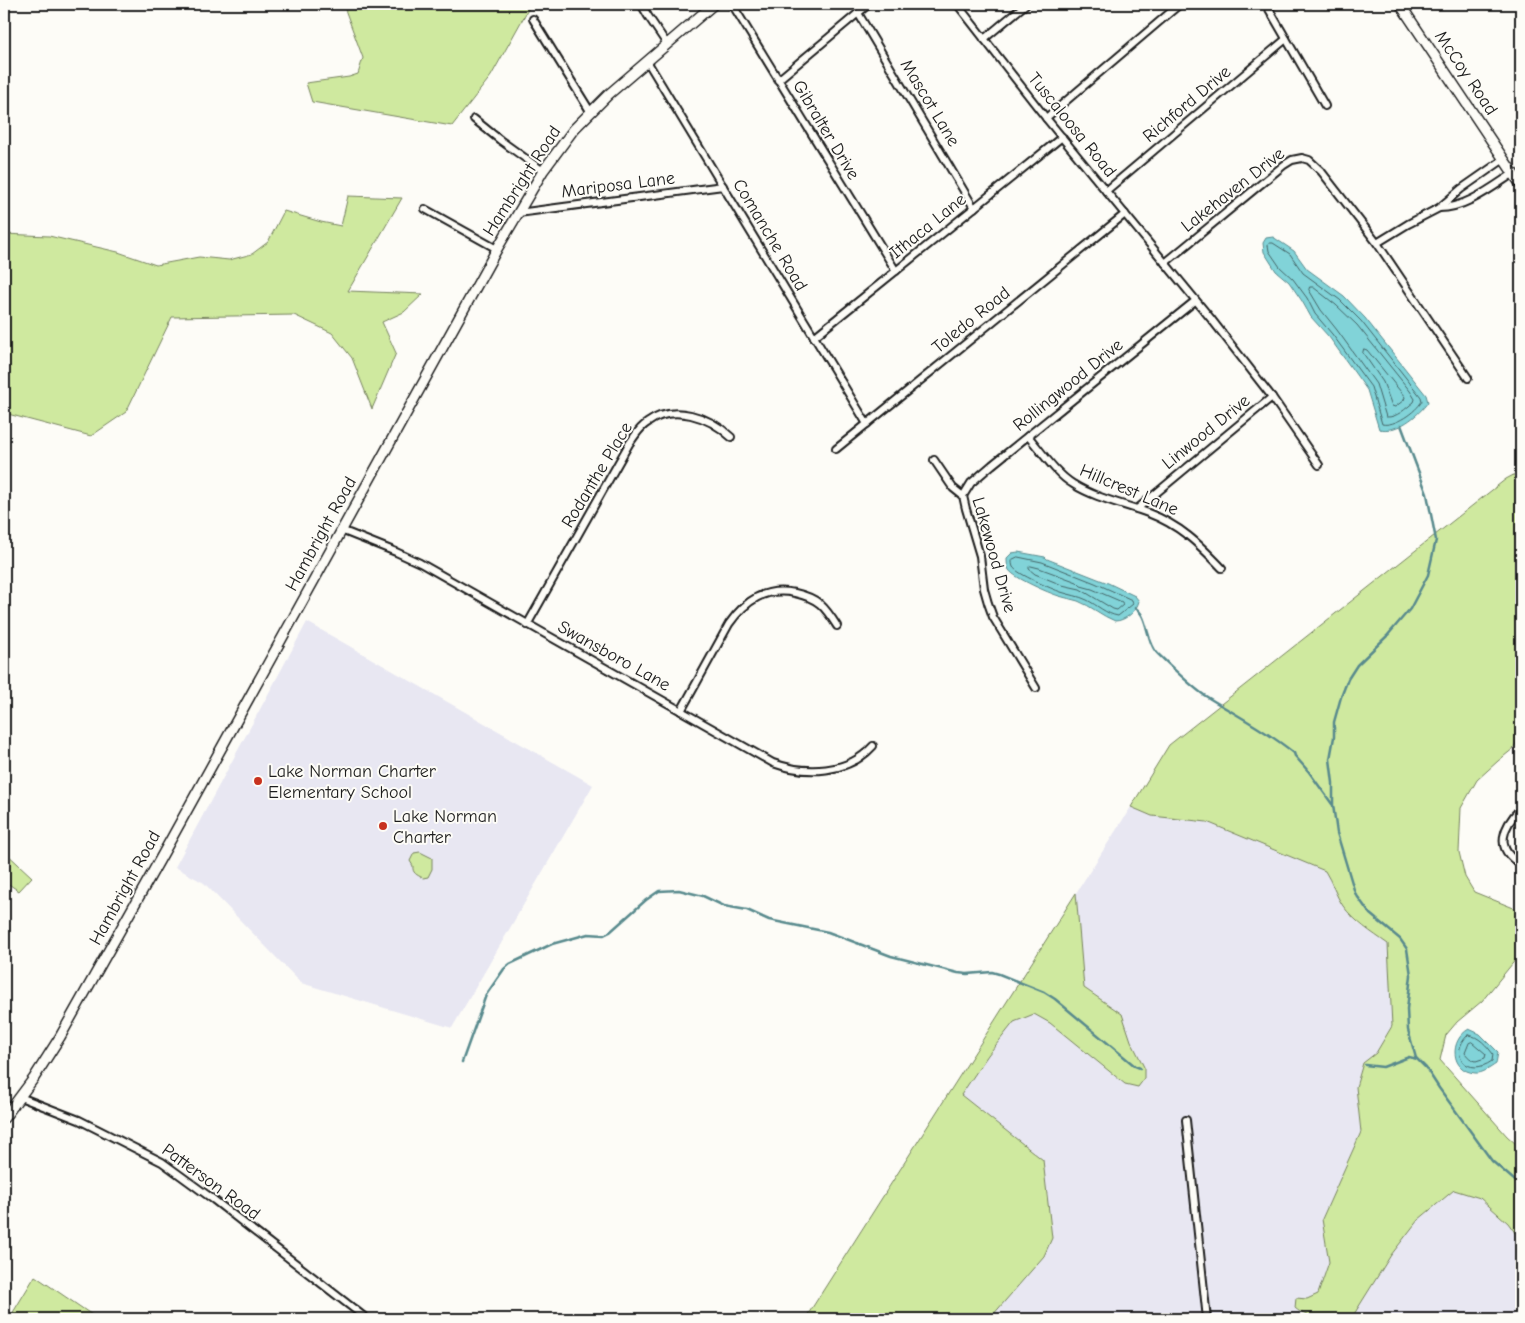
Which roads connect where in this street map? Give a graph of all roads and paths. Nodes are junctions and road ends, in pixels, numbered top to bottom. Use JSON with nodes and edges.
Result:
{"nodes":[{"id":1,"x":641,"y":4,"type":"edge"},
{"id":2,"x":714,"y":4,"type":"edge"},
{"id":3,"x":732,"y":4,"type":"edge"},
{"id":4,"x":869,"y":4,"type":"edge"},
{"id":5,"x":957,"y":4,"type":"edge"},
{"id":6,"x":1026,"y":4,"type":"edge"},
{"id":7,"x":1180,"y":4,"type":"edge"},
{"id":8,"x":1266,"y":4,"type":"edge"},
{"id":9,"x":1400,"y":4,"type":"edge"},
{"id":10,"x":858,"y":13,"type":"junction"},
{"id":11,"x":533,"y":19,"type":"dead end"},
{"id":12,"x":984,"y":39,"type":"junction"},
{"id":13,"x":1286,"y":39,"type":"junction"},
{"id":14,"x":667,"y":44,"type":"junction"},
{"id":15,"x":647,"y":61,"type":"junction"},
{"id":16,"x":778,"y":80,"type":"junction"},
{"id":17,"x":1325,"y":106,"type":"dead end"},
{"id":18,"x":590,"y":111,"type":"junction"},
{"id":19,"x":1046,"y":118,"type":"junction"},
{"id":20,"x":474,"y":119,"type":"dead end"},
{"id":21,"x":1062,"y":137,"type":"junction"},
{"id":22,"x":1504,"y":159,"type":"junction"},
{"id":23,"x":543,"y":171,"type":"junction"},
{"id":24,"x":1514,"y":173,"type":"junction"},
{"id":25,"x":1521,"y":185,"type":"edge"},
{"id":26,"x":723,"y":186,"type":"junction"},
{"id":27,"x":1106,"y":191,"type":"junction"},
{"id":28,"x":974,"y":208,"type":"junction"},
{"id":29,"x":1439,"y":208,"type":"junction"},
{"id":30,"x":425,"y":209,"type":"dead end"},
{"id":31,"x":518,"y":213,"type":"junction"},
{"id":32,"x":1125,"y":214,"type":"junction"},
{"id":33,"x":1377,"y":243,"type":"junction"},
{"id":34,"x":497,"y":249,"type":"junction"},
{"id":35,"x":1165,"y":263,"type":"junction"},
{"id":36,"x":896,"y":271,"type":"junction"},
{"id":37,"x":1196,"y":301,"type":"junction"},
{"id":38,"x":814,"y":337,"type":"junction"},
{"id":39,"x":1468,"y":378,"type":"dead end"},
{"id":40,"x":1272,"y":397,"type":"junction"},
{"id":41,"x":867,"y":424,"type":"junction"},
{"id":42,"x":1028,"y":436,"type":"junction"},
{"id":43,"x":731,"y":437,"type":"dead end"},
{"id":44,"x":836,"y":449,"type":"dead end"},
{"id":45,"x":934,"y":460,"type":"dead end"},
{"id":46,"x":1319,"y":465,"type":"dead end"},
{"id":47,"x":963,"y":496,"type":"junction"},
{"id":48,"x":1137,"y":509,"type":"junction"},
{"id":49,"x":341,"y":530,"type":"junction"},
{"id":50,"x":1222,"y":568,"type":"dead end"},
{"id":51,"x":527,"y":625,"type":"junction"},
{"id":52,"x":837,"y":626,"type":"dead end"},
{"id":53,"x":1036,"y":688,"type":"dead end"},
{"id":54,"x":681,"y":711,"type":"junction"},
{"id":55,"x":874,"y":746,"type":"dead end"},
{"id":56,"x":1521,"y":808,"type":"edge"},
{"id":57,"x":1521,"y":864,"type":"edge"},
{"id":58,"x":20,"y":1097,"type":"junction"},
{"id":59,"x":4,"y":1118,"type":"edge"},
{"id":60,"x":1186,"y":1120,"type":"dead end"},
{"id":61,"x":367,"y":1319,"type":"edge"},
{"id":62,"x":1206,"y":1319,"type":"edge"}],
"edges":[{"from":1,"to":14,"type":"street"},
{"from":2,"to":14,"type":"main road","name":"Hambright Road"},
{"from":3,"to":16,"type":"street","name":"Gibralter Drive"},
{"from":4,"to":10,"type":"street"},
{"from":5,"to":12,"type":"street","name":"Tuscaloosa Road"},
{"from":6,"to":12,"type":"street"},
{"from":7,"to":19,"type":"street"},
{"from":8,"to":13,"type":"street"},
{"from":9,"to":22,"type":"main road","name":"McCoy Road"},
{"from":10,"to":16,"type":"street"},
{"from":10,"to":28,"type":"street","name":"Mascot Lane"},
{"from":11,"to":18,"type":"street"},
{"from":12,"to":19,"type":"street","name":"Tuscaloosa Road"},
{"from":13,"to":17,"type":"street"},
{"from":13,"to":27,"type":"street","name":"Richford Drive"},
{"from":14,"to":15,"type":"main road","name":"Hambright Road"},
{"from":15,"to":18,"type":"main road","name":"Hambright Road"},
{"from":15,"to":26,"type":"street","name":"Comanche Road"},
{"from":16,"to":36,"type":"street","name":"Gibralter Drive"},
{"from":18,"to":23,"type":"main road","name":"Hambright Road"},
{"from":19,"to":21,"type":"street","name":"Tuscaloosa Road"},
{"from":20,"to":23,"type":"street"},
{"from":21,"to":27,"type":"street","name":"Tuscaloosa Road"},
{"from":21,"to":28,"type":"street","name":"Ithaca Lane"},
{"from":22,"to":24,"type":"main road","name":"McCoy Road"},
{"from":22,"to":29,"type":"street"},
{"from":23,"to":31,"type":"main road","name":"Hambright Road"},
{"from":24,"to":25,"type":"main road","name":"McCoy Road"},
{"from":24,"to":29,"type":"street"},
{"from":26,"to":31,"type":"street","name":"Mariposa Lane"},
{"from":26,"to":38,"type":"street","name":"Comanche Road"},
{"from":27,"to":32,"type":"street","name":"Tuscaloosa Road"},
{"from":28,"to":36,"type":"street","name":"Ithaca Lane"},
{"from":29,"to":33,"type":"street"},
{"from":30,"to":34,"type":"street"},
{"from":31,"to":34,"type":"main road","name":"Hambright Road"},
{"from":32,"to":35,"type":"street","name":"Tuscaloosa Road"},
{"from":32,"to":41,"type":"street","name":"Toledo Road"},
{"from":33,"to":35,"type":"street","name":"Lakehaven Drive"},
{"from":33,"to":39,"type":"street","name":"Lakehaven Drive"},
{"from":34,"to":49,"type":"main road","name":"Hambright Road"},
{"from":35,"to":37,"type":"street"},
{"from":36,"to":38,"type":"street","name":"Ithaca Lane"},
{"from":37,"to":40,"type":"street"},
{"from":37,"to":42,"type":"street","name":"Rollingwood Drive"},
{"from":38,"to":41,"type":"street","name":"Comanche Road"},
{"from":40,"to":46,"type":"street"},
{"from":40,"to":48,"type":"street","name":"Linwood Drive"},
{"from":41,"to":44,"type":"street","name":"Toledo Road"},
{"from":42,"to":47,"type":"street","name":"Rollingwood Drive"},
{"from":42,"to":48,"type":"street","name":"Hillcrest Lane"},
{"from":43,"to":51,"type":"street","name":"Rodanthe Place"},
{"from":45,"to":47,"type":"street","name":"Lakewood Drive"},
{"from":47,"to":53,"type":"street","name":"Lakewood Drive"},
{"from":48,"to":50,"type":"street","name":"Hillcrest Lane"},
{"from":49,"to":51,"type":"street","name":"Swansboro Lane"},
{"from":49,"to":58,"type":"main road","name":"Hambright Road"},
{"from":51,"to":54,"type":"street","name":"Swansboro Lane"},
{"from":52,"to":54,"type":"street"},
{"from":54,"to":55,"type":"street","name":"Swansboro Lane"},
{"from":56,"to":57,"type":"street"},
{"from":58,"to":59,"type":"main road","name":"Hambright Road"},
{"from":58,"to":61,"type":"street","name":"Patterson Road"},
{"from":60,"to":62,"type":"street"}]}
